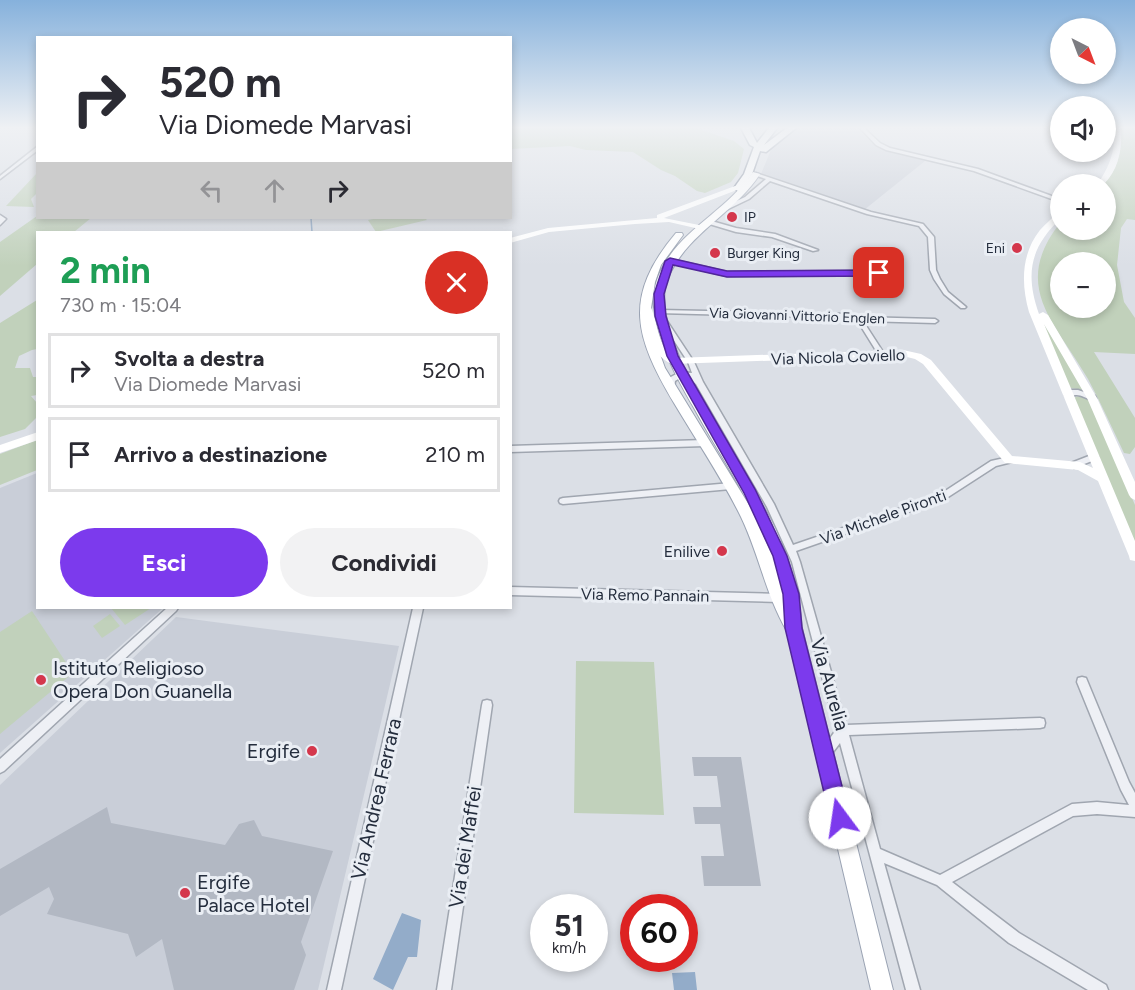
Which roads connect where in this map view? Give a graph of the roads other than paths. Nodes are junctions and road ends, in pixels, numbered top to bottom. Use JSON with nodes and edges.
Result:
{"nodes":[{"id":1,"x":748,"y":174,"type":"edge"},
{"id":2,"x":756,"y":174,"type":"joint"},
{"id":3,"x":987,"y":174,"type":"edge"},
{"id":4,"x":769,"y":179,"type":"junction"},
{"id":5,"x":738,"y":188,"type":"junction"},
{"id":6,"x":1050,"y":197,"type":"edge"},
{"id":7,"x":688,"y":208,"type":"junction"},
{"id":8,"x":721,"y":211,"type":"junction"},
{"id":9,"x":0,"y":217,"type":"edge"},
{"id":10,"x":672,"y":221,"type":"junction"},
{"id":11,"x":635,"y":222,"type":"junction"},
{"id":12,"x":0,"y":223,"type":"edge"},
{"id":13,"x":700,"y":225,"type":"junction"},
{"id":14,"x":1050,"y":225,"type":"edge"},
{"id":15,"x":1050,"y":233,"type":"edge"},
{"id":16,"x":680,"y":234,"type":"junction"},
{"id":17,"x":512,"y":240,"type":"edge"},
{"id":18,"x":815,"y":250,"type":"dead end"},
{"id":19,"x":670,"y":261,"type":"junction"},
{"id":20,"x":879,"y":273,"type":"dead end"},
{"id":21,"x":645,"y":303,"type":"junction"},
{"id":22,"x":963,"y":307,"type":"dead end"},
{"id":23,"x":660,"y":314,"type":"junction"},
{"id":24,"x":859,"y":319,"type":"junction"},
{"id":25,"x":935,"y":321,"type":"dead end"},
{"id":26,"x":882,"y":355,"type":"junction"},
{"id":27,"x":676,"y":362,"type":"junction"},
{"id":28,"x":691,"y":362,"type":"junction"},
{"id":29,"x":682,"y":374,"type":"junction"},
{"id":30,"x":699,"y":382,"type":"junction"},
{"id":31,"x":671,"y":387,"type":"junction"},
{"id":32,"x":1068,"y":395,"type":"junction"},
{"id":33,"x":1092,"y":398,"type":"junction"},
{"id":34,"x":36,"y":437,"type":"edge"},
{"id":35,"x":705,"y":443,"type":"junction"},
{"id":36,"x":0,"y":449,"type":"edge"},
{"id":37,"x":512,"y":449,"type":"edge"},
{"id":38,"x":1094,"y":458,"type":"junction"},
{"id":39,"x":1009,"y":460,"type":"junction"},
{"id":40,"x":1074,"y":465,"type":"junction"},
{"id":41,"x":752,"y":472,"type":"junction"},
{"id":42,"x":1102,"y":478,"type":"junction"},
{"id":43,"x":1132,"y":479,"type":"edge"},
{"id":44,"x":731,"y":486,"type":"junction"},
{"id":45,"x":750,"y":493,"type":"junction"},
{"id":46,"x":1135,"y":495,"type":"edge"},
{"id":47,"x":563,"y":501,"type":"dead end"},
{"id":48,"x":791,"y":549,"type":"junction"},
{"id":49,"x":1135,"y":556,"type":"edge"},
{"id":50,"x":512,"y":591,"type":"edge"},
{"id":51,"x":779,"y":598,"type":"junction"},
{"id":52,"x":172,"y":609,"type":"edge"},
{"id":53,"x":418,"y":609,"type":"edge"},
{"id":54,"x":794,"y":628,"type":"junction"},
{"id":55,"x":1082,"y":682,"type":"dead end"},
{"id":56,"x":487,"y":705,"type":"dead end"},
{"id":57,"x":1040,"y":723,"type":"dead end"},
{"id":58,"x":843,"y":730,"type":"junction"},
{"id":59,"x":824,"y":753,"type":"junction"},
{"id":60,"x":0,"y":767,"type":"edge"},
{"id":61,"x":1135,"y":804,"type":"edge"},
{"id":62,"x":1135,"y":811,"type":"edge"},
{"id":63,"x":876,"y":853,"type":"junction"},
{"id":64,"x":941,"y":881,"type":"junction"},
{"id":65,"x":334,"y":990,"type":"edge"},
{"id":66,"x":444,"y":990,"type":"edge"},
{"id":67,"x":882,"y":990,"type":"edge"},
{"id":68,"x":913,"y":990,"type":"edge"},
{"id":69,"x":1101,"y":990,"type":"edge"}],
"edges":[{"from":1,"to":5,"type":"highway","name":"Via Aurelia"},
{"from":2,"to":4,"type":"street"},
{"from":2,"to":8,"type":"main road","name":"Via Aurelia"},
{"from":3,"to":6,"type":"street"},
{"from":4,"to":8,"type":"street","name":"Via Aurelia"},
{"from":4,"to":22,"type":"street"},
{"from":5,"to":7,"type":"street"},
{"from":5,"to":13,"type":"main road","name":"Via Aurelia"},
{"from":7,"to":10,"type":"street"},
{"from":7,"to":11,"type":"street"},
{"from":8,"to":13,"type":"main road","name":"Via Aurelia"},
{"from":9,"to":12,"type":"street"},
{"from":10,"to":11,"type":"street"},
{"from":10,"to":13,"type":"street"},
{"from":11,"to":16,"type":"street"},
{"from":11,"to":17,"type":"street"},
{"from":13,"to":16,"type":"main road","name":"Via Aurelia"},
{"from":13,"to":18,"type":"street"},
{"from":13,"to":19,"type":"main road","name":"Via Aurelia"},
{"from":14,"to":32,"type":"street"},
{"from":15,"to":33,"type":"street"},
{"from":16,"to":21,"type":"main road","name":"Via Aurelia"},
{"from":19,"to":20,"type":"street"},
{"from":19,"to":23,"type":"main road","name":"Via Aurelia"},
{"from":21,"to":27,"type":"street"},
{"from":21,"to":31,"type":"main road","name":"Via Aurelia"},
{"from":23,"to":24,"type":"street","name":"Via Giovanni Vittorio Englen"},
{"from":23,"to":27,"type":"main road","name":"Via Aurelia"},
{"from":23,"to":28,"type":"street","name":"Via Aurelia"},
{"from":24,"to":25,"type":"street","name":"Via Giovanni Vittorio Englen"},
{"from":24,"to":26,"type":"street"},
{"from":26,"to":28,"type":"street","name":"Via Nicola Coviello"},
{"from":26,"to":39,"type":"street","name":"Via Nicola Coviello"},
{"from":27,"to":28,"type":"street"},
{"from":27,"to":29,"type":"main road","name":"Via Aurelia"},
{"from":28,"to":30,"type":"street","name":"Via Aurelia"},
{"from":29,"to":30,"type":"street"},
{"from":29,"to":31,"type":"street"},
{"from":29,"to":45,"type":"main road","name":"Via Aurelia"},
{"from":30,"to":41,"type":"street","name":"Via Aurelia"},
{"from":31,"to":35,"type":"main road","name":"Via Aurelia"},
{"from":32,"to":33,"type":"street"},
{"from":32,"to":38,"type":"street"},
{"from":33,"to":43,"type":"street"},
{"from":34,"to":36,"type":"street"},
{"from":35,"to":37,"type":"street"},
{"from":35,"to":44,"type":"main road","name":"Via Aurelia"},
{"from":38,"to":40,"type":"street"},
{"from":38,"to":42,"type":"street"},
{"from":39,"to":40,"type":"street","name":"Via Michele Pironti"},
{"from":39,"to":48,"type":"street","name":"Via Michele Pironti"},
{"from":40,"to":42,"type":"street"},
{"from":41,"to":45,"type":"street"},
{"from":41,"to":48,"type":"street","name":"Via Aurelia"},
{"from":42,"to":49,"type":"street"},
{"from":43,"to":46,"type":"street"},
{"from":44,"to":47,"type":"street"},
{"from":44,"to":51,"type":"main road","name":"Via Aurelia"},
{"from":45,"to":54,"type":"main road","name":"Via Aurelia"},
{"from":48,"to":58,"type":"street","name":"Via Aurelia"},
{"from":50,"to":51,"type":"street","name":"Via Remo Pannain"},
{"from":51,"to":54,"type":"main road","name":"Via Aurelia"},
{"from":52,"to":60,"type":"street"},
{"from":53,"to":65,"type":"street","name":"Via Andrea Ferrara"},
{"from":54,"to":59,"type":"main road","name":"Via Aurelia"},
{"from":55,"to":61,"type":"street"},
{"from":56,"to":66,"type":"street","name":"Via dei Maffei"},
{"from":57,"to":58,"type":"street"},
{"from":58,"to":59,"type":"street"},
{"from":58,"to":63,"type":"street","name":"Via Aurelia"},
{"from":59,"to":67,"type":"main road","name":"Via Aurelia"},
{"from":62,"to":64,"type":"street"},
{"from":63,"to":64,"type":"street"},
{"from":63,"to":68,"type":"street","name":"Via Aurelia"},
{"from":64,"to":69,"type":"street"}]}
